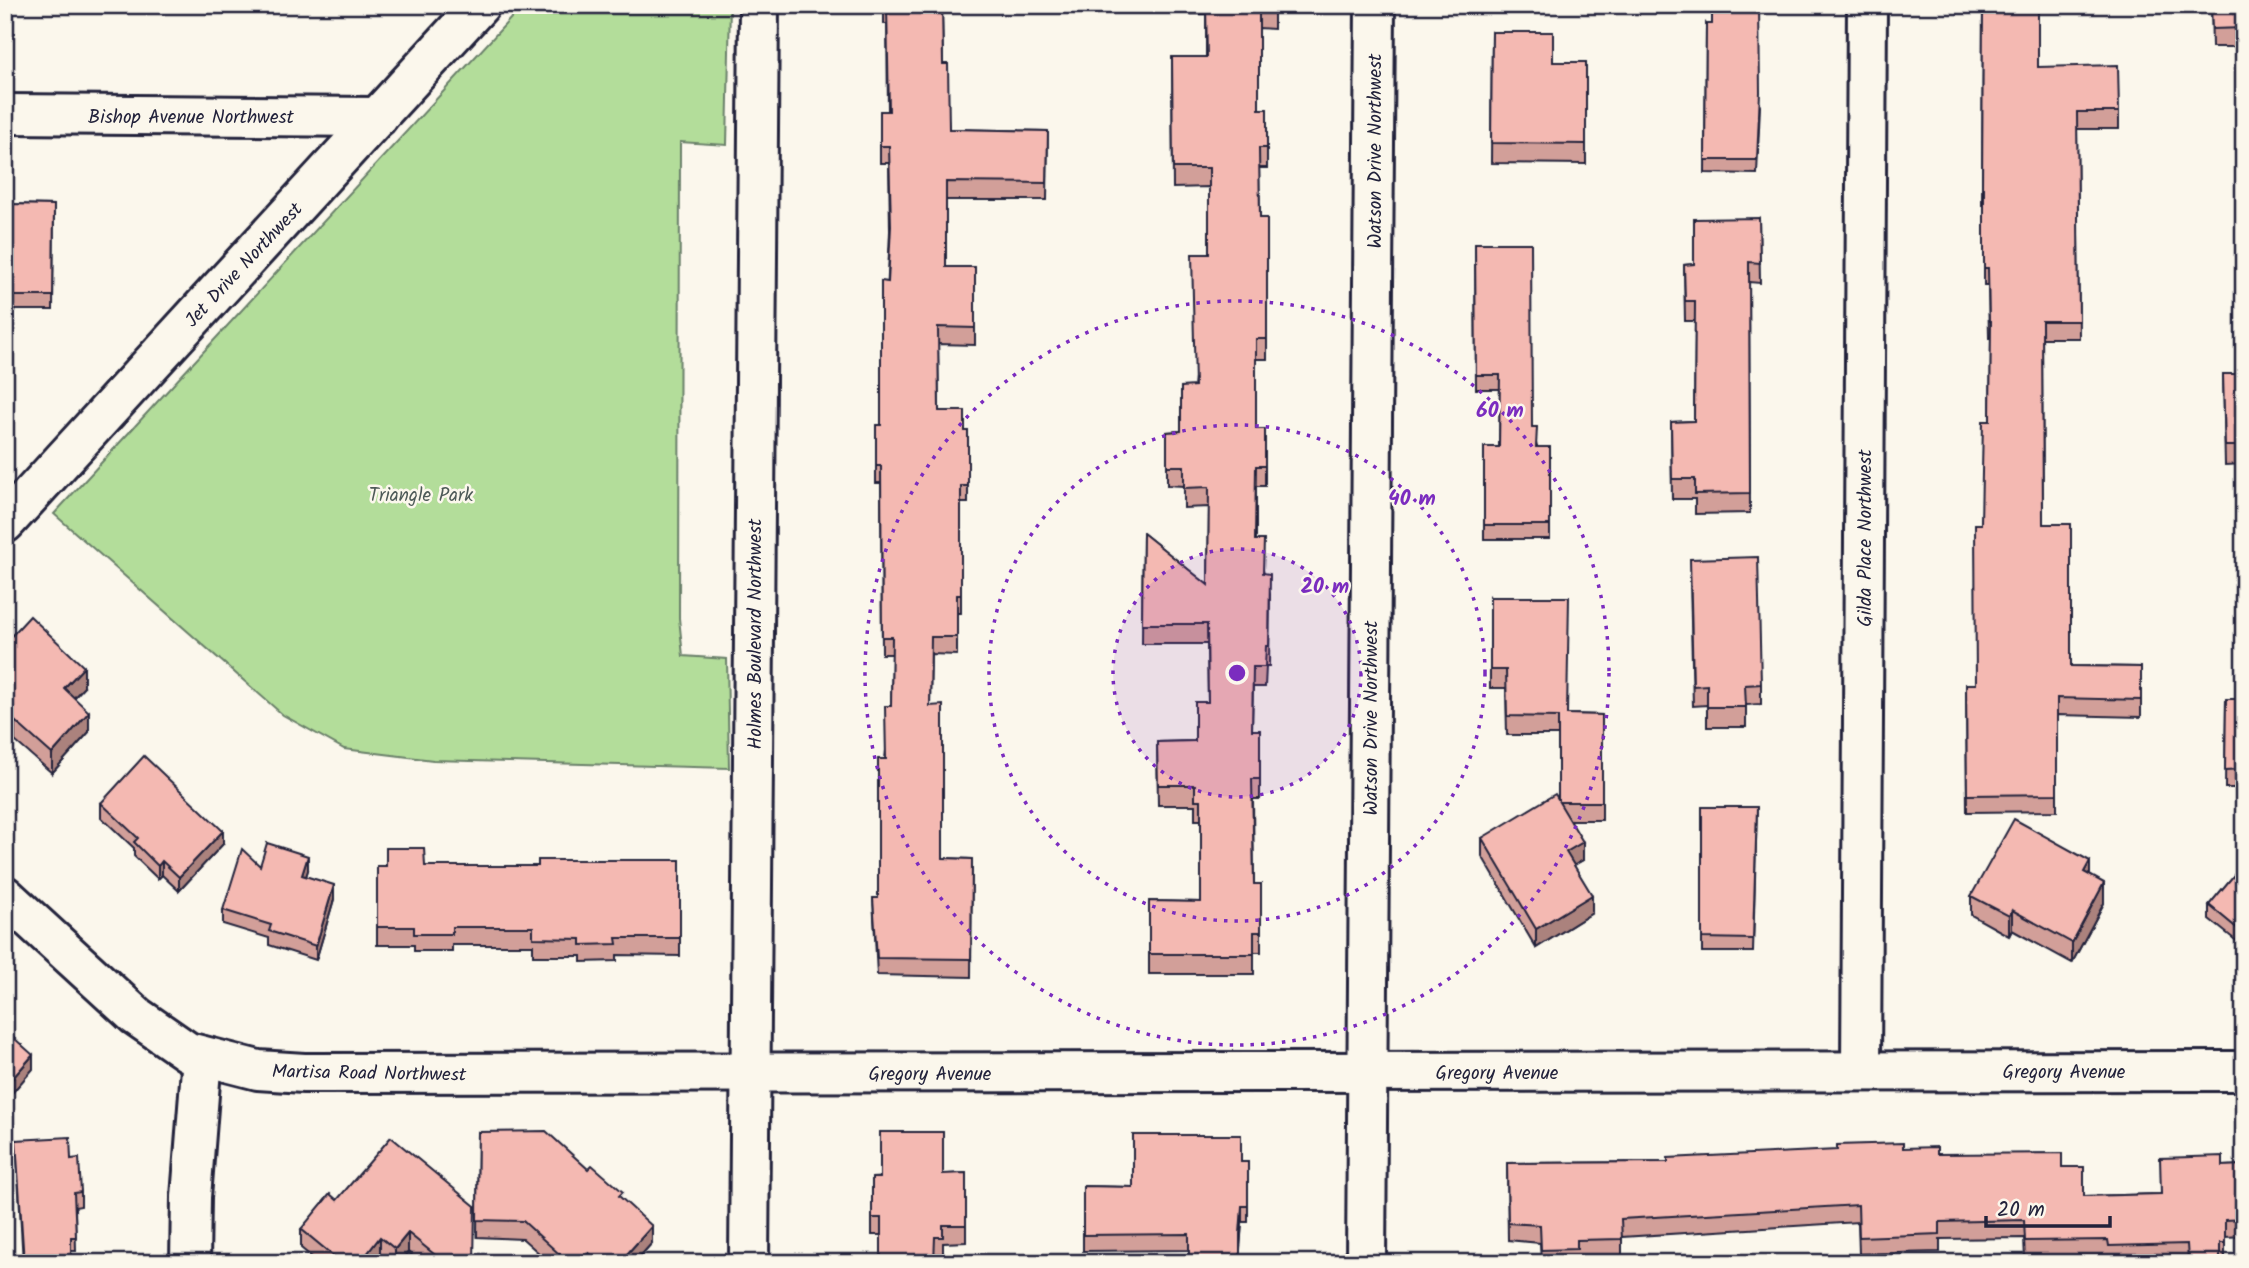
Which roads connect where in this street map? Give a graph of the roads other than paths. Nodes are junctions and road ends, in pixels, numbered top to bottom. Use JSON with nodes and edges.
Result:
{"nodes":[{"id":1,"x":480,"y":5,"type":"edge"},
{"id":2,"x":759,"y":5,"type":"edge"},
{"id":3,"x":1376,"y":5,"type":"edge"},
{"id":4,"x":1867,"y":5,"type":"edge"},
{"id":5,"x":5,"y":114,"type":"edge"},
{"id":6,"x":378,"y":117,"type":"junction"},
{"id":7,"x":5,"y":523,"type":"edge"},
{"id":8,"x":5,"y":897,"type":"edge"},
{"id":9,"x":202,"y":1056,"type":"junction"},
{"id":10,"x":1861,"y":1071,"type":"junction"},
{"id":11,"x":2244,"y":1071,"type":"edge"},
{"id":12,"x":750,"y":1073,"type":"junction"},
{"id":13,"x":1368,"y":1073,"type":"junction"},
{"id":14,"x":190,"y":1263,"type":"edge"},
{"id":15,"x":749,"y":1263,"type":"edge"},
{"id":16,"x":1366,"y":1263,"type":"edge"}],
"edges":[{"from":1,"to":6,"type":"street","name":"Jet Drive Northwest"},
{"from":2,"to":12,"type":"street","name":"Holmes Boulevard Northwest"},
{"from":3,"to":13,"type":"street","name":"Watson Drive Northwest"},
{"from":4,"to":10,"type":"street","name":"Gilda Place Northwest"},
{"from":5,"to":6,"type":"street","name":"Bishop Avenue Northwest"},
{"from":6,"to":7,"type":"street","name":"Jet Drive Northwest"},
{"from":8,"to":9,"type":"street","name":"Martisa Road Northwest"},
{"from":9,"to":12,"type":"street","name":"Martisa Road Northwest"},
{"from":9,"to":14,"type":"street"},
{"from":10,"to":11,"type":"street","name":"Gregory Avenue"},
{"from":10,"to":13,"type":"street","name":"Gregory Avenue"},
{"from":12,"to":13,"type":"street","name":"Gregory Avenue"},
{"from":12,"to":15,"type":"street","name":"Holmes Boulevard Northwest"},
{"from":13,"to":16,"type":"street","name":"Watson Drive Northwest"}]}
